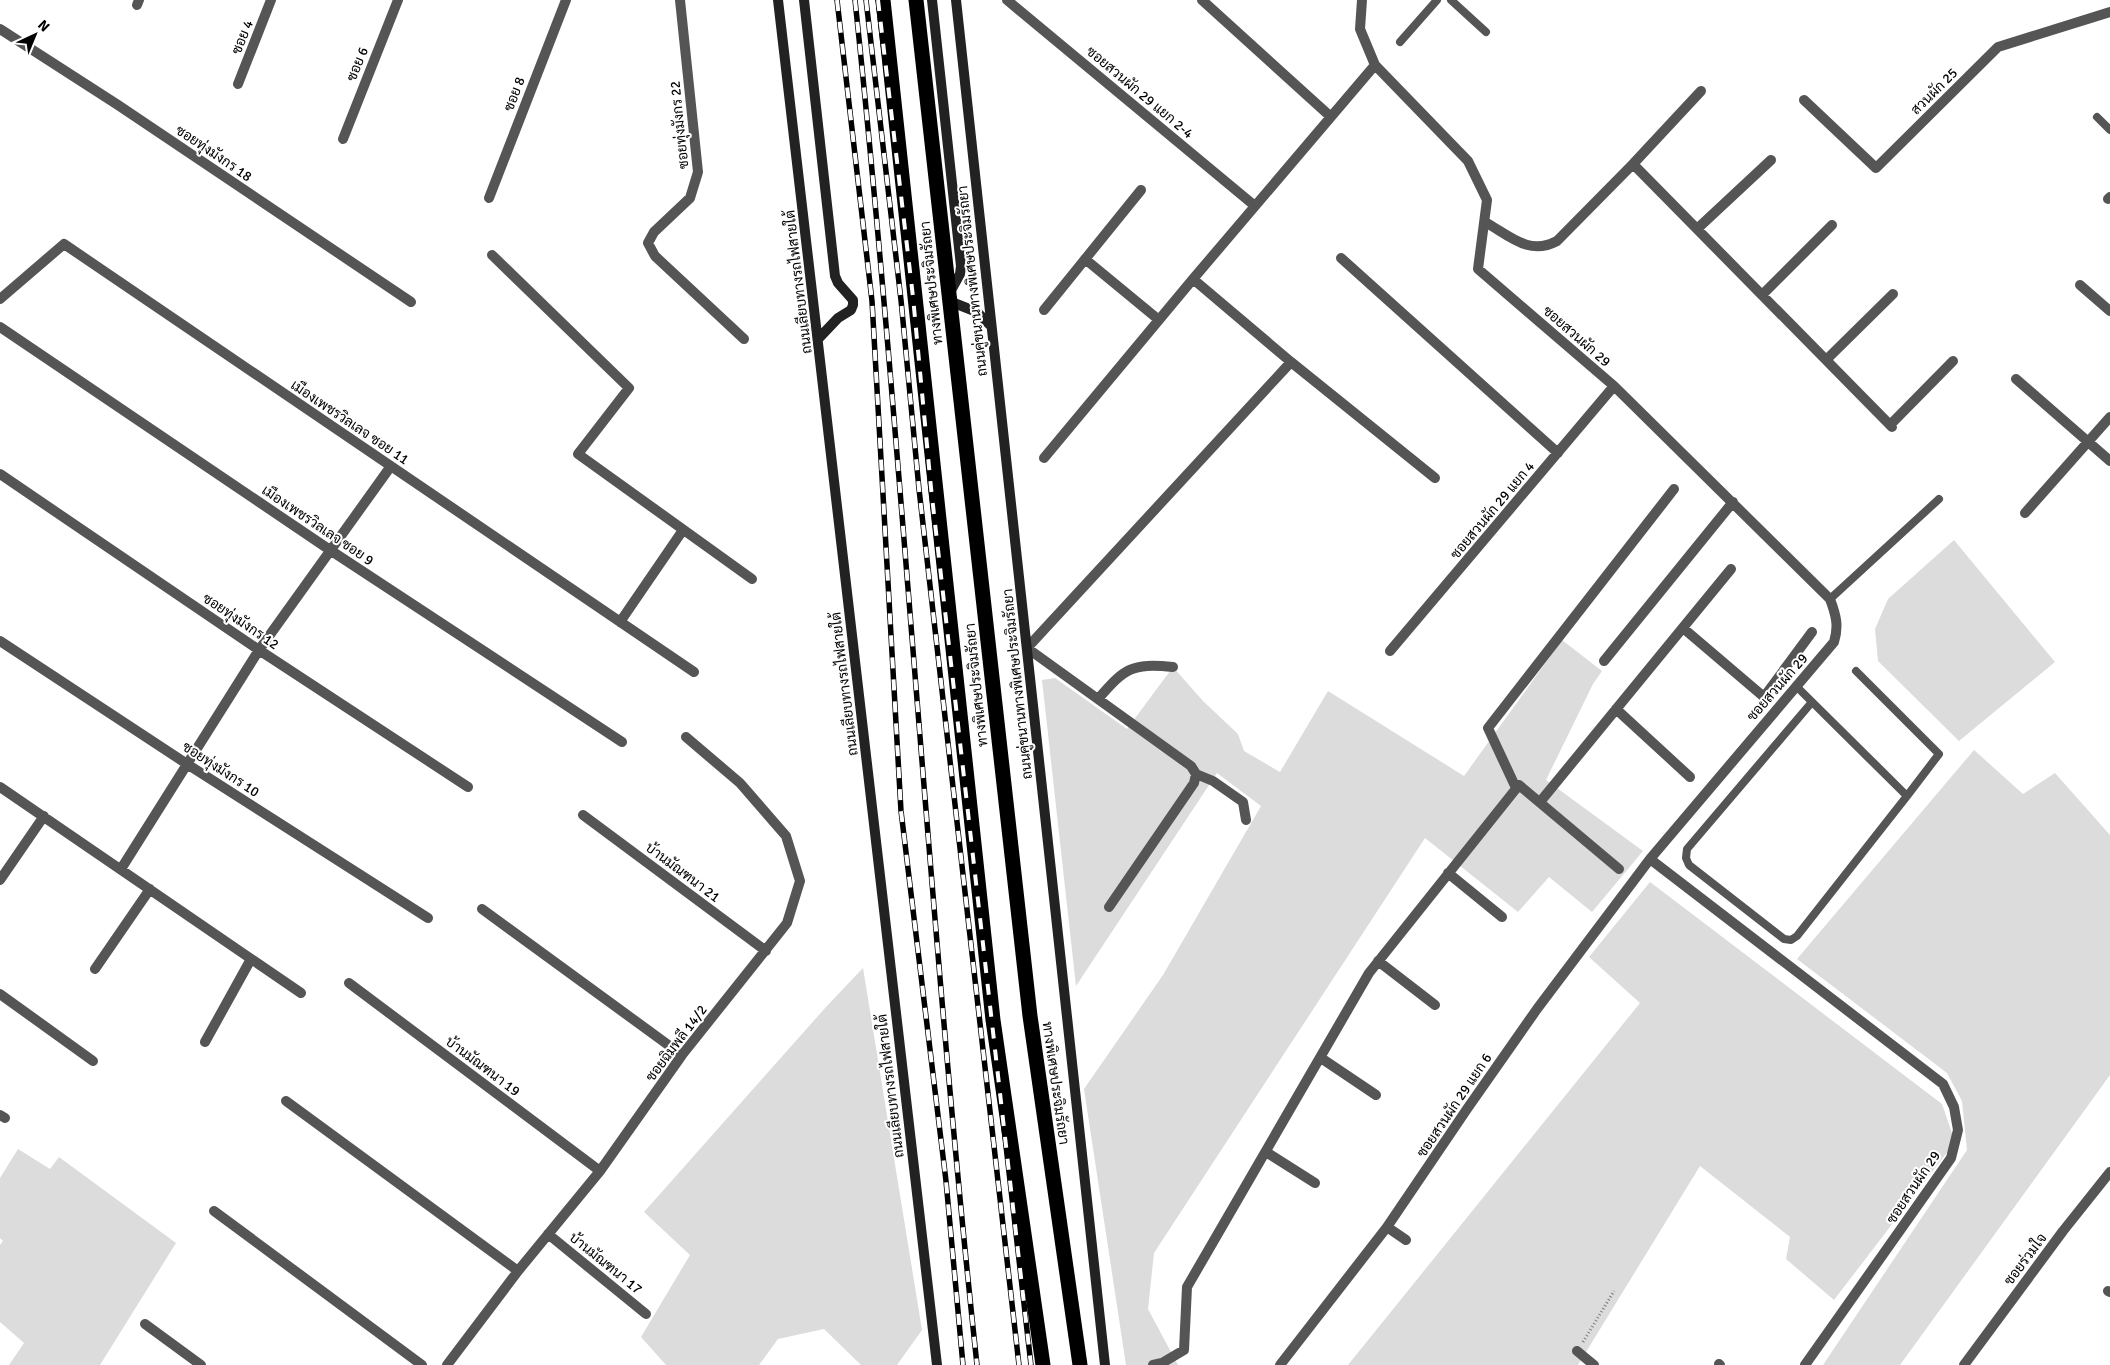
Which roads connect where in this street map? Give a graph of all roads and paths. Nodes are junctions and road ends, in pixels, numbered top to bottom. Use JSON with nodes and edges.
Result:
{"nodes":[{"id":1,"x":271,"y":0,"type":"edge"},
{"id":2,"x":398,"y":0,"type":"edge"},
{"id":3,"x":566,"y":0,"type":"edge"},
{"id":4,"x":680,"y":0,"type":"edge"},
{"id":5,"x":778,"y":0,"type":"edge"},
{"id":6,"x":804,"y":0,"type":"edge"},
{"id":7,"x":883,"y":0,"type":"edge"},
{"id":8,"x":916,"y":0,"type":"edge"},
{"id":9,"x":932,"y":0,"type":"edge"},
{"id":10,"x":956,"y":0,"type":"edge"},
{"id":11,"x":1007,"y":0,"type":"edge"},
{"id":12,"x":1202,"y":0,"type":"edge"},
{"id":13,"x":1362,"y":0,"type":"edge"},
{"id":14,"x":1438,"y":0,"type":"edge"},
{"id":15,"x":1451,"y":0,"type":"edge"},
{"id":16,"x":2110,"y":12,"type":"edge"},
{"id":17,"x":0,"y":29,"type":"edge"},
{"id":18,"x":1486,"y":32,"type":"dead end"},
{"id":19,"x":1400,"y":42,"type":"dead end"},
{"id":20,"x":1375,"y":65,"type":"junction"},
{"id":21,"x":238,"y":84,"type":"dead end"},
{"id":22,"x":1701,"y":91,"type":"dead end"},
{"id":23,"x":1804,"y":100,"type":"dead end"},
{"id":24,"x":1331,"y":117,"type":"junction"},
{"id":25,"x":2098,"y":117,"type":"dead end"},
{"id":26,"x":2110,"y":130,"type":"edge"},
{"id":27,"x":342,"y":139,"type":"dead end"},
{"id":28,"x":1771,"y":160,"type":"dead end"},
{"id":29,"x":1633,"y":164,"type":"junction"},
{"id":30,"x":1141,"y":190,"type":"dead end"},
{"id":31,"x":489,"y":198,"type":"dead end"},
{"id":32,"x":1255,"y":206,"type":"junction"},
{"id":33,"x":1485,"y":222,"type":"junction"},
{"id":34,"x":1832,"y":225,"type":"dead end"},
{"id":35,"x":1697,"y":229,"type":"junction"},
{"id":36,"x":492,"y":255,"type":"dead end"},
{"id":37,"x":1341,"y":258,"type":"dead end"},
{"id":38,"x":1085,"y":259,"type":"junction"},
{"id":39,"x":1193,"y":279,"type":"junction"},
{"id":40,"x":2080,"y":285,"type":"dead end"},
{"id":41,"x":1892,"y":294,"type":"dead end"},
{"id":42,"x":1762,"y":295,"type":"junction"},
{"id":43,"x":0,"y":299,"type":"edge"},
{"id":44,"x":411,"y":302,"type":"dead end"},
{"id":45,"x":1044,"y":310,"type":"dead end"},
{"id":46,"x":2110,"y":310,"type":"edge"},
{"id":47,"x":1159,"y":320,"type":"junction"},
{"id":48,"x":991,"y":326,"type":"junction"},
{"id":49,"x":0,"y":327,"type":"edge"},
{"id":50,"x":819,"y":338,"type":"junction"},
{"id":51,"x":744,"y":339,"type":"dead end"},
{"id":52,"x":1826,"y":360,"type":"junction"},
{"id":53,"x":1953,"y":361,"type":"dead end"},
{"id":54,"x":1291,"y":362,"type":"junction"},
{"id":55,"x":2016,"y":379,"type":"dead end"},
{"id":56,"x":1614,"y":386,"type":"junction"},
{"id":57,"x":2110,"y":417,"type":"edge"},
{"id":58,"x":2088,"y":442,"type":"junction"},
{"id":59,"x":1558,"y":453,"type":"junction"},
{"id":60,"x":1044,"y":458,"type":"dead end"},
{"id":61,"x":2110,"y":461,"type":"edge"},
{"id":62,"x":391,"y":466,"type":"junction"},
{"id":63,"x":0,"y":474,"type":"edge"},
{"id":64,"x":1435,"y":478,"type":"dead end"},
{"id":65,"x":1674,"y":489,"type":"dead end"},
{"id":66,"x":1939,"y":499,"type":"dead end"},
{"id":67,"x":1733,"y":502,"type":"junction"},
{"id":68,"x":2025,"y":513,"type":"dead end"},
{"id":69,"x":684,"y":530,"type":"junction"},
{"id":70,"x":330,"y":550,"type":"junction"},
{"id":71,"x":1731,"y":569,"type":"dead end"},
{"id":72,"x":752,"y":579,"type":"dead end"},
{"id":73,"x":1830,"y":599,"type":"junction"},
{"id":74,"x":620,"y":622,"type":"junction"},
{"id":75,"x":1683,"y":628,"type":"junction"},
{"id":76,"x":1812,"y":632,"type":"dead end"},
{"id":77,"x":0,"y":641,"type":"edge"},
{"id":78,"x":1027,"y":648,"type":"junction"},
{"id":79,"x":259,"y":650,"type":"junction"},
{"id":80,"x":1390,"y":651,"type":"dead end"},
{"id":81,"x":1604,"y":661,"type":"dead end"},
{"id":82,"x":1173,"y":667,"type":"dead end"},
{"id":83,"x":1856,"y":671,"type":"dead end"},
{"id":84,"x":694,"y":672,"type":"dead end"},
{"id":85,"x":1796,"y":686,"type":"junction"},
{"id":86,"x":1098,"y":698,"type":"junction"},
{"id":87,"x":1812,"y":702,"type":"junction"},
{"id":88,"x":1616,"y":709,"type":"junction"},
{"id":89,"x":686,"y":737,"type":"dead end"},
{"id":90,"x":622,"y":742,"type":"dead end"},
{"id":91,"x":187,"y":764,"type":"junction"},
{"id":92,"x":1196,"y":774,"type":"junction"},
{"id":93,"x":1690,"y":777,"type":"dead end"},
{"id":94,"x":0,"y":787,"type":"edge"},
{"id":95,"x":468,"y":787,"type":"dead end"},
{"id":96,"x":1516,"y":788,"type":"junction"},
{"id":97,"x":1907,"y":796,"type":"junction"},
{"id":98,"x":1540,"y":802,"type":"junction"},
{"id":99,"x":583,"y":815,"type":"dead end"},
{"id":100,"x":44,"y":816,"type":"junction"},
{"id":101,"x":1246,"y":820,"type":"dead end"},
{"id":102,"x":1650,"y":859,"type":"junction"},
{"id":103,"x":121,"y":869,"type":"junction"},
{"id":104,"x":1619,"y":869,"type":"dead end"},
{"id":105,"x":1448,"y":873,"type":"junction"},
{"id":106,"x":0,"y":880,"type":"edge"},
{"id":107,"x":150,"y":889,"type":"junction"},
{"id":108,"x":1109,"y":907,"type":"dead end"},
{"id":109,"x":482,"y":909,"type":"dead end"},
{"id":110,"x":1502,"y":917,"type":"dead end"},
{"id":111,"x":428,"y":918,"type":"dead end"},
{"id":112,"x":766,"y":951,"type":"junction"},
{"id":113,"x":251,"y":959,"type":"junction"},
{"id":114,"x":1378,"y":961,"type":"junction"},
{"id":115,"x":95,"y":969,"type":"dead end"},
{"id":116,"x":349,"y":983,"type":"dead end"},
{"id":117,"x":301,"y":993,"type":"dead end"},
{"id":118,"x":0,"y":994,"type":"edge"},
{"id":119,"x":1435,"y":1005,"type":"dead end"},
{"id":120,"x":205,"y":1042,"type":"dead end"},
{"id":121,"x":682,"y":1055,"type":"junction"},
{"id":122,"x":1321,"y":1058,"type":"junction"},
{"id":123,"x":93,"y":1060,"type":"dead end"},
{"id":124,"x":1376,"y":1095,"type":"dead end"},
{"id":125,"x":286,"y":1101,"type":"dead end"},
{"id":126,"x":1266,"y":1152,"type":"junction"},
{"id":127,"x":600,"y":1171,"type":"junction"},
{"id":128,"x":2110,"y":1172,"type":"edge"},
{"id":129,"x":1315,"y":1183,"type":"dead end"},
{"id":130,"x":214,"y":1211,"type":"dead end"},
{"id":131,"x":1387,"y":1227,"type":"junction"},
{"id":132,"x":548,"y":1234,"type":"junction"},
{"id":133,"x":1406,"y":1240,"type":"dead end"},
{"id":134,"x":518,"y":1271,"type":"junction"},
{"id":135,"x":1614,"y":1291,"type":"dead end"},
{"id":136,"x":646,"y":1314,"type":"dead end"},
{"id":137,"x":146,"y":1324,"type":"dead end"},
{"id":138,"x":1577,"y":1351,"type":"joint"},
{"id":139,"x":201,"y":1365,"type":"edge"},
{"id":140,"x":422,"y":1365,"type":"edge"},
{"id":141,"x":446,"y":1365,"type":"edge"},
{"id":142,"x":936,"y":1365,"type":"edge"},
{"id":143,"x":1043,"y":1365,"type":"edge"},
{"id":144,"x":1080,"y":1365,"type":"edge"},
{"id":145,"x":1105,"y":1365,"type":"edge"},
{"id":146,"x":1152,"y":1365,"type":"edge"},
{"id":147,"x":1280,"y":1365,"type":"edge"},
{"id":148,"x":1594,"y":1365,"type":"edge"},
{"id":149,"x":1805,"y":1365,"type":"edge"},
{"id":150,"x":1964,"y":1365,"type":"edge"}],
"edges":[{"from":1,"to":21,"type":"street","name":"ซอย 4"},
{"from":2,"to":27,"type":"street","name":"ซอย 6"},
{"from":3,"to":31,"type":"street","name":"ซอย 8"},
{"from":4,"to":51,"type":"street","name":"ซอยทุ่งมังกร 22"},
{"from":5,"to":50,"type":"main road","name":"ถนนเลียบทางรถไฟสายใต้"},
{"from":6,"to":50,"type":"main road"},
{"from":7,"to":143,"type":"highway","name":"ทางพิเศษประจิมรัถยา"},
{"from":8,"to":144,"type":"highway","name":"ทางพิเศษประจิมรัถยา"},
{"from":9,"to":48,"type":"main road"},
{"from":10,"to":48,"type":"main road","name":"ถนนคู่ขนานทางพิเศษประจิมรัถยา"},
{"from":11,"to":32,"type":"street","name":"ซอยสวนผัก 29 แยก 2-4"},
{"from":12,"to":24,"type":"street"},
{"from":13,"to":20,"type":"street","name":"ซอยสวนผัก 29"},
{"from":14,"to":19,"type":"lane"},
{"from":15,"to":18,"type":"lane"},
{"from":16,"to":23,"type":"street","name":"สวนผัก 25"},
{"from":17,"to":44,"type":"street","name":"ซอยทุ่งมังกร 18"},
{"from":20,"to":24,"type":"street"},
{"from":20,"to":33,"type":"street","name":"ซอยสวนผัก 29"},
{"from":22,"to":29,"type":"street"},
{"from":24,"to":32,"type":"street"},
{"from":25,"to":26,"type":"lane"},
{"from":28,"to":35,"type":"street"},
{"from":29,"to":33,"type":"street"},
{"from":29,"to":35,"type":"street"},
{"from":30,"to":38,"type":"street"},
{"from":32,"to":39,"type":"street"},
{"from":33,"to":56,"type":"street","name":"ซอยสวนผัก 29"},
{"from":34,"to":42,"type":"street"},
{"from":35,"to":42,"type":"street"},
{"from":36,"to":69,"type":"street"},
{"from":37,"to":59,"type":"street"},
{"from":38,"to":45,"type":"street"},
{"from":38,"to":47,"type":"street"},
{"from":39,"to":47,"type":"street"},
{"from":39,"to":54,"type":"street"},
{"from":40,"to":46,"type":"street"},
{"from":41,"to":52,"type":"street"},
{"from":42,"to":52,"type":"street"},
{"from":43,"to":62,"type":"street","name":"เมืองเพชรวิลเลจ ซอย 11"},
{"from":47,"to":60,"type":"street"},
{"from":48,"to":78,"type":"main road","name":"ถนนคู่ขนานทางพิเศษประจิมรัถยา"},
{"from":49,"to":70,"type":"street","name":"เมืองเพชรวิลเลจ ซอย 9"},
{"from":50,"to":142,"type":"main road","name":"ถนนเลียบทางรถไฟสายใต้"},
{"from":52,"to":53,"type":"street"},
{"from":54,"to":64,"type":"street"},
{"from":54,"to":78,"type":"street"},
{"from":55,"to":58,"type":"street"},
{"from":56,"to":59,"type":"street","name":"ซอยสวนผัก 29 แยก 4"},
{"from":56,"to":67,"type":"street","name":"ซอยสวนผัก 29"},
{"from":57,"to":58,"type":"street"},
{"from":58,"to":61,"type":"street"},
{"from":58,"to":68,"type":"street"},
{"from":59,"to":80,"type":"street","name":"ซอยสวนผัก 29 แยก 4"},
{"from":62,"to":70,"type":"street"},
{"from":62,"to":74,"type":"street","name":"เมืองเพชรวิลเลจ ซอย 11"},
{"from":63,"to":79,"type":"street","name":"ซอยทุ่งมังกร 12"},
{"from":65,"to":96,"type":"street"},
{"from":66,"to":73,"type":"lane"},
{"from":67,"to":73,"type":"street","name":"ซอยสวนผัก 29"},
{"from":67,"to":81,"type":"street"},
{"from":69,"to":72,"type":"street"},
{"from":69,"to":74,"type":"street"},
{"from":70,"to":79,"type":"street"},
{"from":70,"to":90,"type":"street","name":"เมืองเพชรวิลเลจ ซอย 9"},
{"from":71,"to":75,"type":"street"},
{"from":73,"to":85,"type":"street","name":"ซอยสวนผัก 29"},
{"from":74,"to":84,"type":"street","name":"เมืองเพชรวิลเลจ ซอย 11"},
{"from":75,"to":76,"type":"street"},
{"from":75,"to":88,"type":"street"},
{"from":77,"to":91,"type":"street","name":"ซอยทุ่งมังกร 10"},
{"from":78,"to":86,"type":"street"},
{"from":78,"to":145,"type":"main road","name":"ถนนคู่ขนานทางพิเศษประจิมรัถยา"},
{"from":79,"to":91,"type":"street"},
{"from":79,"to":95,"type":"street","name":"ซอยทุ่งมังกร 12"},
{"from":82,"to":86,"type":"street"},
{"from":83,"to":97,"type":"lane"},
{"from":85,"to":87,"type":"lane"},
{"from":85,"to":102,"type":"street","name":"ซอยสวนผัก 29"},
{"from":86,"to":92,"type":"street"},
{"from":87,"to":97,"type":"lane"},
{"from":87,"to":97,"type":"lane"},
{"from":88,"to":93,"type":"street"},
{"from":88,"to":98,"type":"street"},
{"from":89,"to":112,"type":"street","name":"ซอยฉิมพลี 14/2"},
{"from":91,"to":103,"type":"street"},
{"from":91,"to":111,"type":"street","name":"ซอยทุ่งมังกร 10"},
{"from":92,"to":101,"type":"street"},
{"from":92,"to":108,"type":"street"},
{"from":94,"to":100,"type":"street"},
{"from":96,"to":98,"type":"street"},
{"from":96,"to":105,"type":"street"},
{"from":98,"to":104,"type":"street"},
{"from":99,"to":112,"type":"street","name":"บ้านมัณฑนา 21"},
{"from":100,"to":103,"type":"street"},
{"from":100,"to":106,"type":"street"},
{"from":102,"to":131,"type":"street","name":"ซอยสวนผัก 29 แยก 6"},
{"from":102,"to":149,"type":"street","name":"ซอยสวนผัก 29"},
{"from":103,"to":107,"type":"street"},
{"from":105,"to":110,"type":"street"},
{"from":105,"to":114,"type":"street"},
{"from":107,"to":113,"type":"street"},
{"from":107,"to":115,"type":"street"},
{"from":109,"to":121,"type":"street"},
{"from":112,"to":121,"type":"street","name":"ซอยฉิมพลี 14/2"},
{"from":113,"to":117,"type":"street"},
{"from":113,"to":120,"type":"street"},
{"from":114,"to":119,"type":"street"},
{"from":114,"to":122,"type":"street"},
{"from":116,"to":127,"type":"street","name":"บ้านมัณฑนา 19"},
{"from":118,"to":123,"type":"street"},
{"from":121,"to":127,"type":"street","name":"ซอยฉิมพลี 14/2"},
{"from":122,"to":124,"type":"street"},
{"from":122,"to":126,"type":"street"},
{"from":125,"to":134,"type":"street"},
{"from":126,"to":129,"type":"street"},
{"from":126,"to":146,"type":"street"},
{"from":127,"to":132,"type":"street","name":"ซอยฉิมพลี 14/2"},
{"from":128,"to":150,"type":"street","name":"ซอยร่วมใจ"},
{"from":130,"to":140,"type":"street"},
{"from":131,"to":133,"type":"street"},
{"from":131,"to":147,"type":"street","name":"ซอยสวนผัก 29 แยก 6"},
{"from":132,"to":134,"type":"street","name":"ซอยฉิมพลี 14/2"},
{"from":132,"to":136,"type":"street","name":"บ้านมัณฑนา 17"},
{"from":134,"to":141,"type":"street","name":"ซอยฉิมพลี 14/2"},
{"from":135,"to":138,"type":"path"},
{"from":137,"to":139,"type":"street"},
{"from":138,"to":148,"type":"street"}]}
